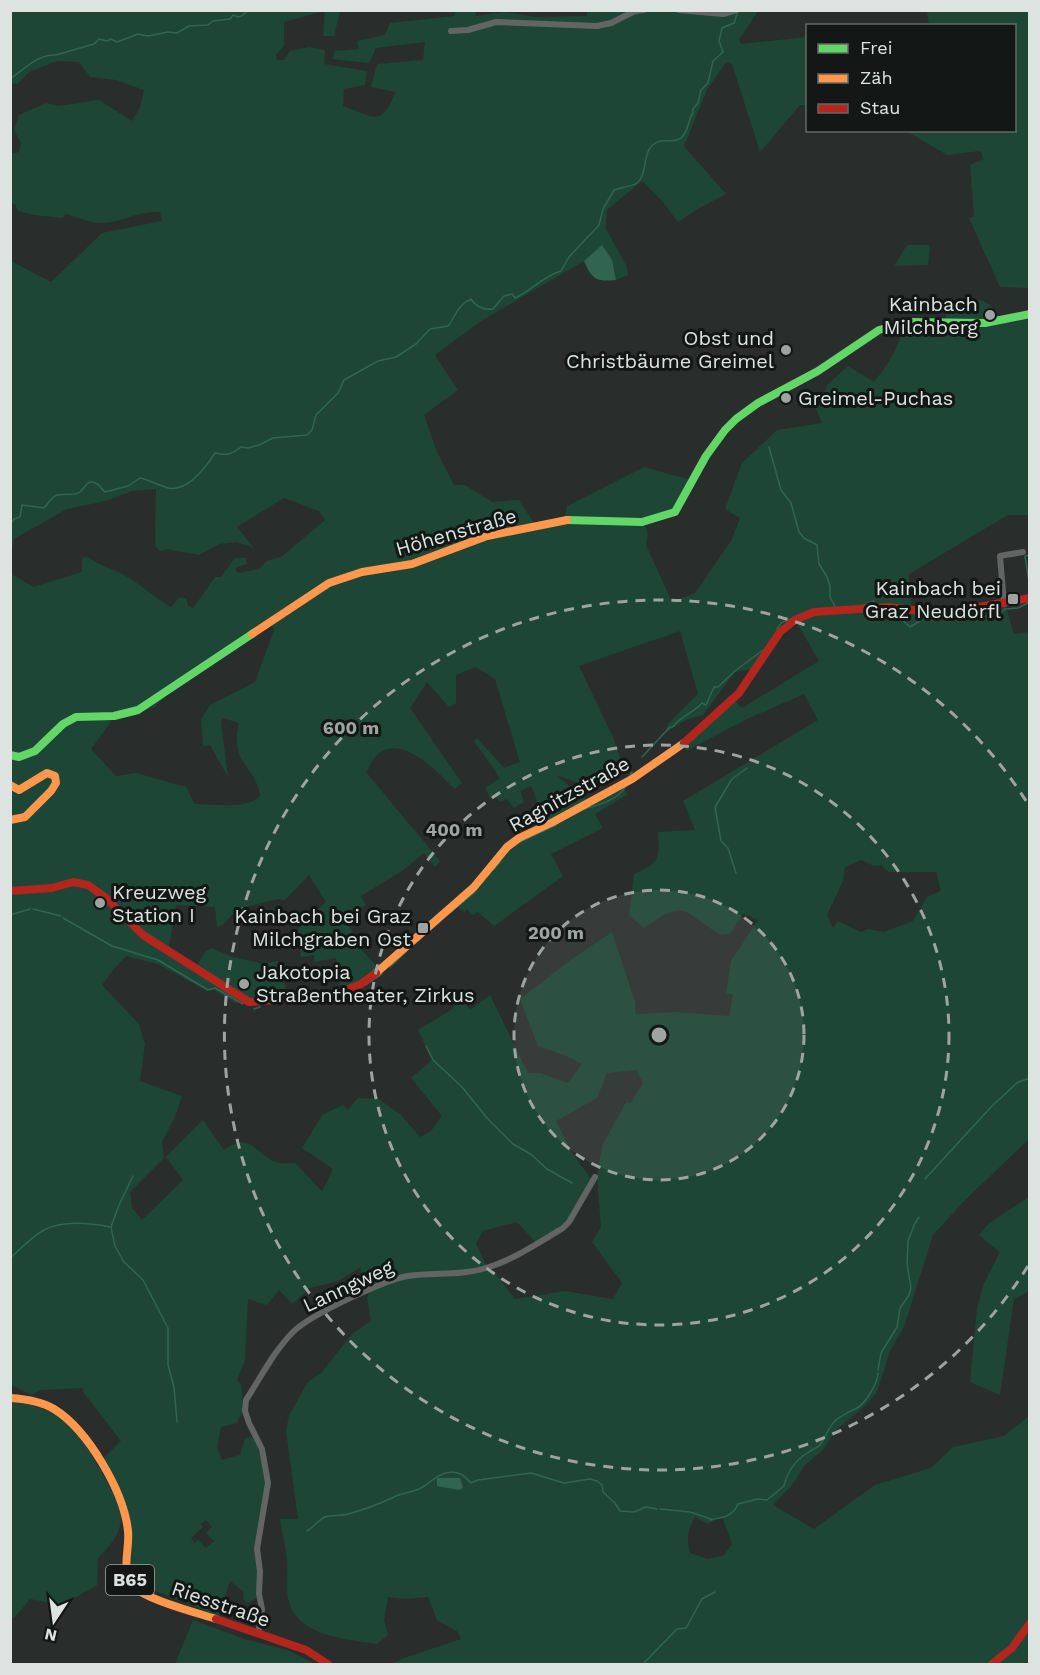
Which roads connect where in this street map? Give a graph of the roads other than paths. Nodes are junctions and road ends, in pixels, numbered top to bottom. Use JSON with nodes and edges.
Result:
{"nodes":[{"id":1,"x":644,"y":10,"type":"edge"},
{"id":2,"x":679,"y":10,"type":"edge"},
{"id":3,"x":736,"y":11,"type":"edge"},
{"id":4,"x":451,"y":31,"type":"dead end"},
{"id":5,"x":1029,"y":314,"type":"edge"},
{"id":6,"x":1023,"y":552,"type":"dead end"},
{"id":7,"x":1029,"y":598,"type":"edge"},
{"id":8,"x":1004,"y":604,"type":"junction"},
{"id":9,"x":10,"y":755,"type":"edge"},
{"id":10,"x":10,"y":785,"type":"edge"},
{"id":11,"x":10,"y":820,"type":"edge"},
{"id":12,"x":10,"y":891,"type":"edge"},
{"id":13,"x":594,"y":1177,"type":"dead end"},
{"id":14,"x":10,"y":1398,"type":"edge"},
{"id":15,"x":1029,"y":1623,"type":"edge"},
{"id":16,"x":258,"y":1634,"type":"junction"},
{"id":17,"x":328,"y":1665,"type":"edge"},
{"id":18,"x":992,"y":1665,"type":"edge"}],
"edges":[{"from":1,"to":4,"type":"street"},
{"from":2,"to":3,"type":"street"},
{"from":5,"to":9,"type":"main road","name":"Höhenstraße"},
{"from":6,"to":8,"type":"street"},
{"from":7,"to":8,"type":"main road","name":"Ragnitzstraße"},
{"from":8,"to":12,"type":"main road","name":"Ragnitzstraße"},
{"from":10,"to":11,"type":"main road"},
{"from":13,"to":16,"type":"street","name":"Lanngweg"},
{"from":14,"to":16,"type":"main road","name":"Riesstraße","number":"B65"},
{"from":15,"to":18,"type":"main road"},
{"from":16,"to":17,"type":"main road","name":"Riesstraße","number":"B65"}]}
